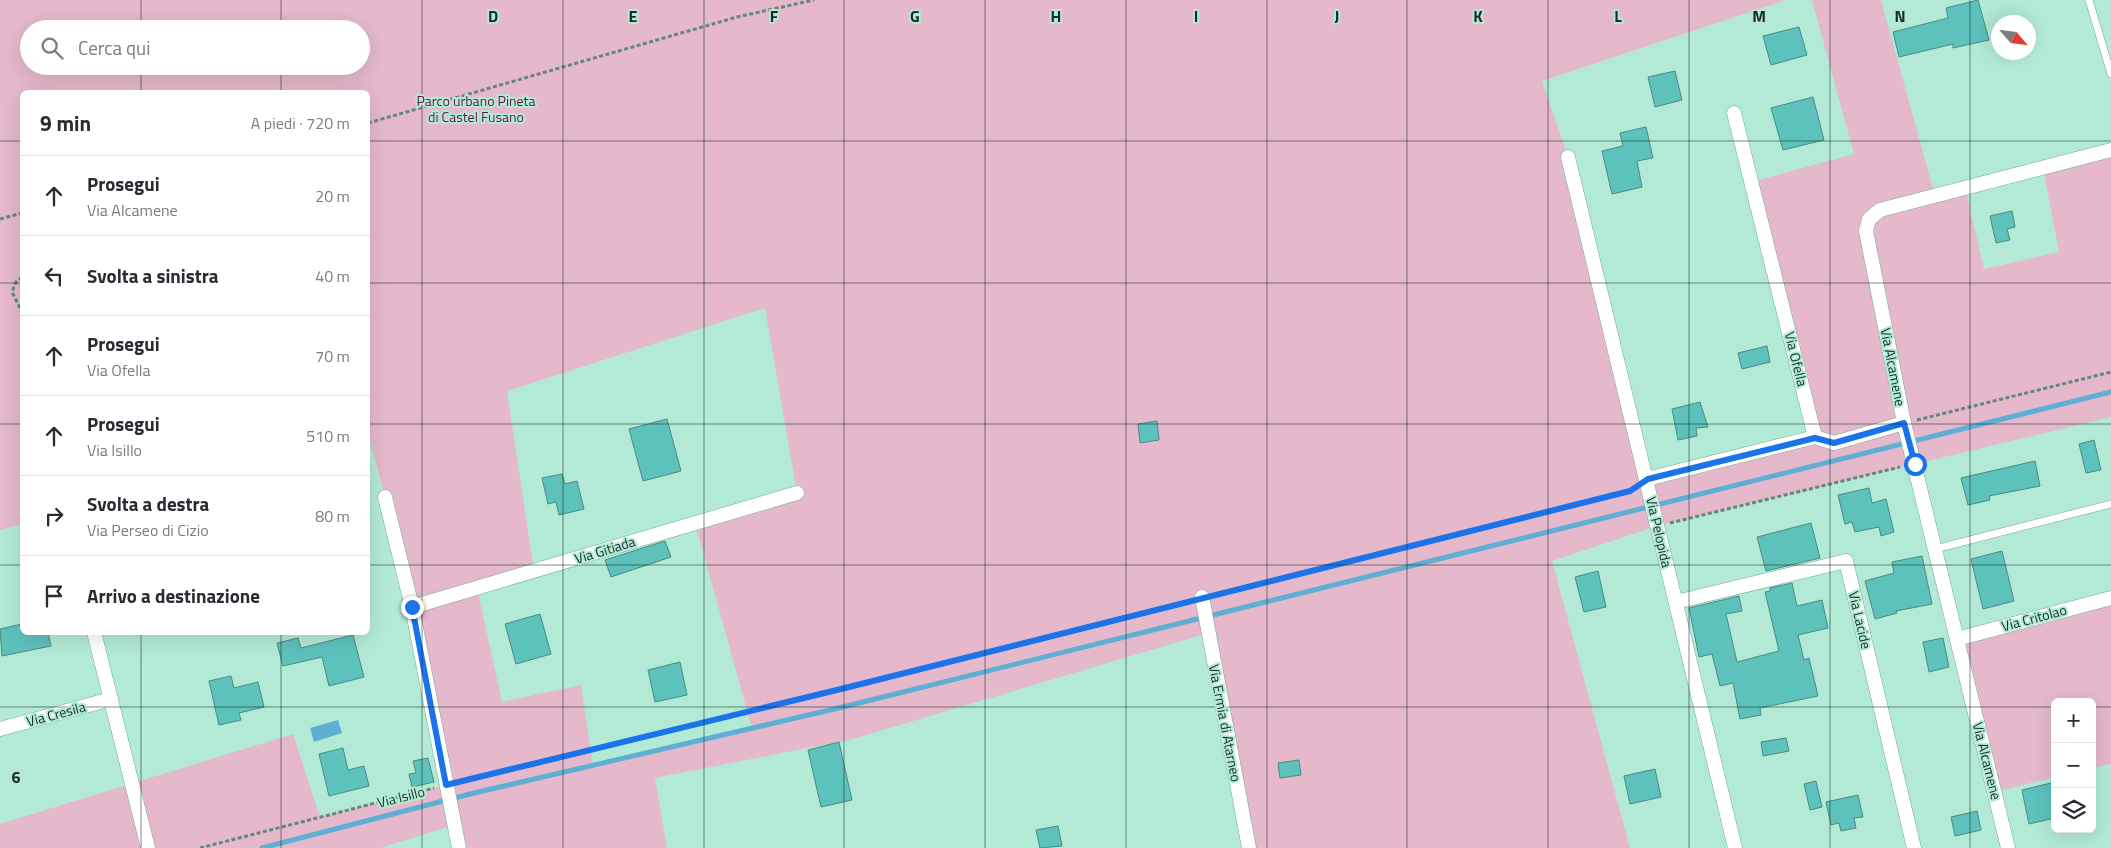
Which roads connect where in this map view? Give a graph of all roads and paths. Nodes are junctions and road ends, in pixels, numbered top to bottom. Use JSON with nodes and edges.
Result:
{"nodes":[{"id":1,"x":814,"y":0,"type":"edge"},
{"id":2,"x":2089,"y":0,"type":"edge"},
{"id":3,"x":2111,"y":74,"type":"edge"},
{"id":4,"x":1734,"y":113,"type":"dead end"},
{"id":5,"x":370,"y":122,"type":"edge"},
{"id":6,"x":2111,"y":150,"type":"edge"},
{"id":7,"x":1568,"y":157,"type":"dead end"},
{"id":8,"x":20,"y":214,"type":"edge"},
{"id":9,"x":0,"y":219,"type":"edge"},
{"id":10,"x":20,"y":279,"type":"edge"},
{"id":11,"x":20,"y":308,"type":"edge"},
{"id":12,"x":2111,"y":372,"type":"edge"},
{"id":13,"x":1904,"y":423,"type":"junction"},
{"id":14,"x":1815,"y":438,"type":"junction"},
{"id":15,"x":1915,"y":464,"type":"junction"},
{"id":16,"x":1648,"y":479,"type":"junction"},
{"id":17,"x":797,"y":493,"type":"dead end"},
{"id":18,"x":385,"y":497,"type":"dead end"},
{"id":19,"x":2111,"y":504,"type":"edge"},
{"id":20,"x":1657,"y":526,"type":"junction"},
{"id":21,"x":1935,"y":549,"type":"junction"},
{"id":22,"x":1202,"y":597,"type":"junction"},
{"id":23,"x":2111,"y":598,"type":"edge"},
{"id":24,"x":1676,"y":602,"type":"junction"},
{"id":25,"x":412,"y":607,"type":"junction"},
{"id":26,"x":95,"y":635,"type":"edge"},
{"id":27,"x":1957,"y":639,"type":"junction"},
{"id":28,"x":111,"y":699,"type":"junction"},
{"id":29,"x":0,"y":729,"type":"edge"},
{"id":30,"x":446,"y":785,"type":"junction"},
{"id":31,"x":148,"y":848,"type":"edge"},
{"id":32,"x":200,"y":848,"type":"edge"},
{"id":33,"x":460,"y":848,"type":"edge"},
{"id":34,"x":1249,"y":848,"type":"edge"},
{"id":35,"x":1736,"y":848,"type":"edge"},
{"id":36,"x":1914,"y":848,"type":"edge"},
{"id":37,"x":2008,"y":848,"type":"edge"}],
"edges":[{"from":1,"to":5,"type":"path"},
{"from":2,"to":3,"type":"lane"},
{"from":4,"to":14,"type":"street","name":"Via Ofella"},
{"from":6,"to":13,"type":"street","name":"Via Alcamene"},
{"from":7,"to":16,"type":"street","name":"Via Pelopida"},
{"from":8,"to":9,"type":"path"},
{"from":10,"to":11,"type":"path"},
{"from":12,"to":13,"type":"path"},
{"from":13,"to":14,"type":"street"},
{"from":13,"to":15,"type":"street","name":"Via Alcamene"},
{"from":14,"to":16,"type":"street"},
{"from":15,"to":20,"type":"path"},
{"from":15,"to":21,"type":"street","name":"Via Alcamene"},
{"from":16,"to":20,"type":"street","name":"Via Pelopida"},
{"from":16,"to":22,"type":"path","name":"Via Isillo"},
{"from":17,"to":25,"type":"street","name":"Via Gitiada"},
{"from":18,"to":25,"type":"street"},
{"from":19,"to":21,"type":"lane"},
{"from":20,"to":24,"type":"street","name":"Via Pelopida"},
{"from":21,"to":27,"type":"street","name":"Via Alcamene"},
{"from":22,"to":30,"type":"path","name":"Via Isillo"},
{"from":22,"to":34,"type":"street","name":"Via Ermia di Atarneo"},
{"from":23,"to":27,"type":"street","name":"Via Critolao"},
{"from":24,"to":35,"type":"street","name":"Via Pelopida"},
{"from":24,"to":36,"type":"street","name":"Via Lacide"},
{"from":25,"to":30,"type":"street"},
{"from":26,"to":28,"type":"street"},
{"from":27,"to":37,"type":"street","name":"Via Alcamene"},
{"from":28,"to":29,"type":"street","name":"Via Cresila"},
{"from":28,"to":31,"type":"street"},
{"from":30,"to":32,"type":"path","name":"Via Isillo"},
{"from":30,"to":33,"type":"street"}]}
